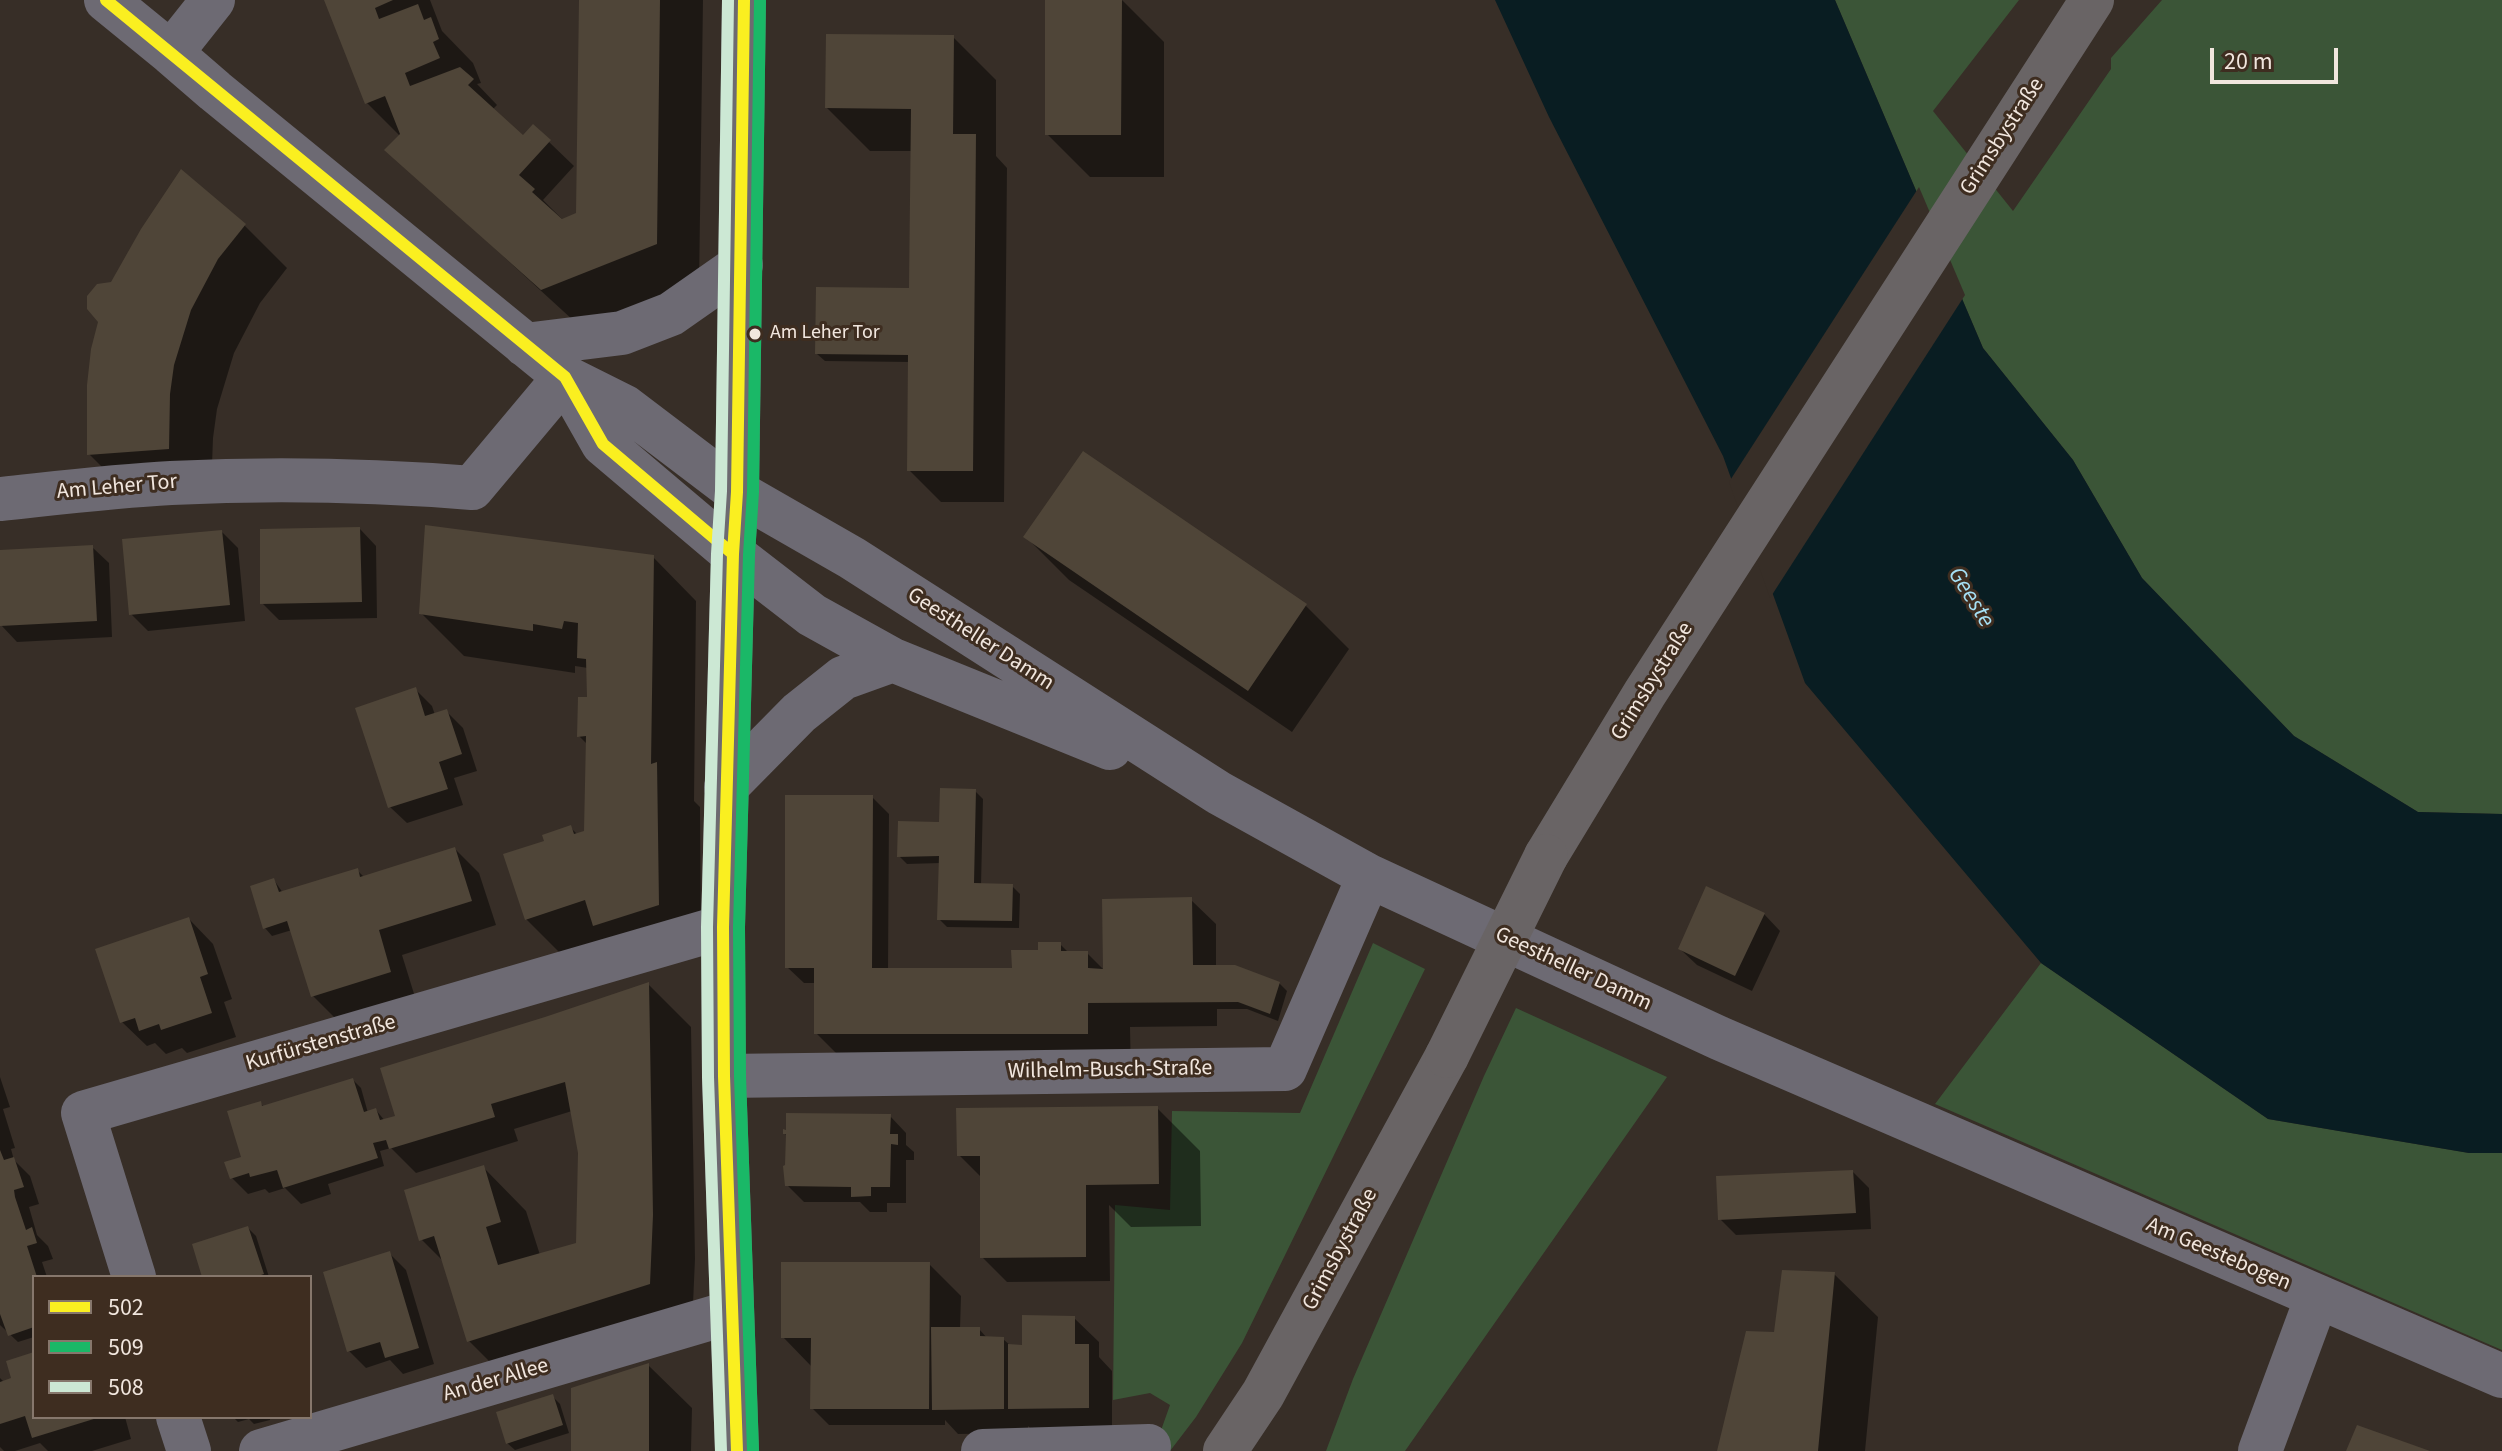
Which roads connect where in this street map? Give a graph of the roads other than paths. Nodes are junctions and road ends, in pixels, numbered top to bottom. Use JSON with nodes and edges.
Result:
{"nodes":[{"id":1,"x":106,"y":0,"type":"edge"},
{"id":2,"x":213,"y":0,"type":"edge"},
{"id":3,"x":744,"y":0,"type":"edge"},
{"id":4,"x":2092,"y":0,"type":"edge"},
{"id":5,"x":171,"y":53,"type":"junction"},
{"id":6,"x":741,"y":265,"type":"junction"},
{"id":7,"x":525,"y":345,"type":"junction"},
{"id":8,"x":565,"y":377,"type":"junction"},
{"id":9,"x":737,"y":492,"type":"junction"},
{"id":10,"x":0,"y":499,"type":"edge"},
{"id":11,"x":733,"y":554,"type":"junction"},
{"id":12,"x":893,"y":660,"type":"junction"},
{"id":13,"x":726,"y":787,"type":"junction"},
{"id":14,"x":1219,"y":793,"type":"junction"},
{"id":15,"x":1369,"y":876,"type":"junction"},
{"id":16,"x":723,"y":927,"type":"junction"},
{"id":17,"x":724,"y":1076,"type":"junction"},
{"id":18,"x":1935,"y":1132,"type":"joint"},
{"id":19,"x":133,"y":1275,"type":"edge"},
{"id":20,"x":2317,"y":1297,"type":"junction"},
{"id":21,"x":732,"y":1312,"type":"junction"},
{"id":22,"x":2502,"y":1376,"type":"edge"},
{"id":23,"x":1263,"y":1394,"type":"junction"},
{"id":24,"x":179,"y":1419,"type":"edge"},
{"id":25,"x":1149,"y":1446,"type":"dead end"},
{"id":26,"x":189,"y":1451,"type":"edge"},
{"id":27,"x":261,"y":1451,"type":"edge"},
{"id":28,"x":737,"y":1451,"type":"edge"},
{"id":29,"x":983,"y":1451,"type":"edge"},
{"id":30,"x":1225,"y":1451,"type":"edge"},
{"id":31,"x":1251,"y":1451,"type":"edge"},
{"id":32,"x":2260,"y":1451,"type":"edge"}],
"edges":[{"from":1,"to":5,"type":"street"},
{"from":2,"to":5,"type":"street"},
{"from":3,"to":6,"type":"main road"},
{"from":4,"to":23,"type":"highway","name":"Grimsbystraße","bridge":true},
{"from":5,"to":7,"type":"street"},
{"from":6,"to":7,"type":"street"},
{"from":6,"to":9,"type":"main road"},
{"from":7,"to":8,"type":"street"},
{"from":8,"to":9,"type":"street","name":"Geestheller Damm"},
{"from":8,"to":10,"type":"street","name":"Am Leher Tor"},
{"from":8,"to":11,"type":"street","name":"Geestheller Damm"},
{"from":9,"to":11,"type":"main road"},
{"from":9,"to":14,"type":"street","name":"Geestheller Damm"},
{"from":11,"to":12,"type":"street","name":"Geestheller Damm"},
{"from":11,"to":13,"type":"main road"},
{"from":12,"to":13,"type":"street"},
{"from":12,"to":14,"type":"street","name":"Geestheller Damm"},
{"from":13,"to":16,"type":"main road"},
{"from":14,"to":15,"type":"street","name":"Geestheller Damm"},
{"from":15,"to":17,"type":"street","name":"Wilhelm-Busch-Straße"},
{"from":15,"to":18,"type":"street","name":"Geestheller Damm"},
{"from":16,"to":17,"type":"main road"},
{"from":16,"to":19,"type":"street","name":"Kurfürstenstraße"},
{"from":17,"to":21,"type":"main road"},
{"from":18,"to":20,"type":"street","name":"Am Geestebogen"},
{"from":20,"to":22,"type":"street","name":"Am Geestebogen"},
{"from":20,"to":32,"type":"street"},
{"from":21,"to":27,"type":"street","name":"An der Allee"},
{"from":21,"to":28,"type":"main road"},
{"from":23,"to":30,"type":"highway","name":"Grimsbystraße"},
{"from":23,"to":31,"type":"highway","name":"Grimsbystraße"},
{"from":24,"to":26,"type":"street"},
{"from":25,"to":29,"type":"street"}]}
